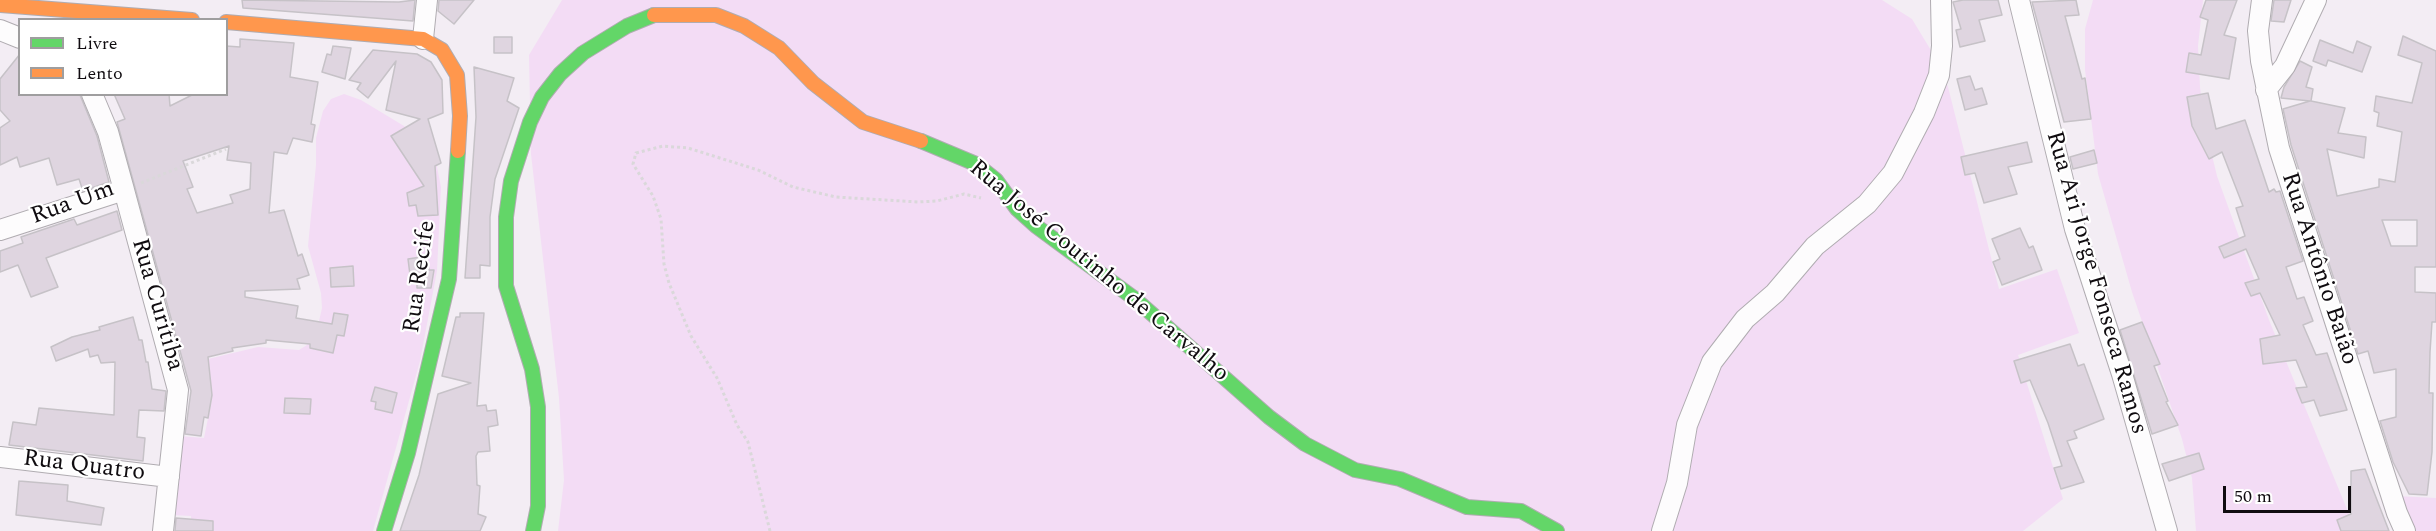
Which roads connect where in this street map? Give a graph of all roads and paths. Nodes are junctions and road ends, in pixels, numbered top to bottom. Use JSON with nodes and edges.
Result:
{"nodes":[{"id":1,"x":426,"y":0,"type":"edge"},
{"id":2,"x":2019,"y":0,"type":"edge"},
{"id":3,"x":2262,"y":0,"type":"edge"},
{"id":4,"x":2316,"y":0,"type":"edge"},
{"id":5,"x":1941,"y":2,"type":"edge"},
{"id":6,"x":0,"y":5,"type":"edge"},
{"id":7,"x":58,"y":5,"type":"edge"},
{"id":8,"x":174,"y":18,"type":"edge"},
{"id":9,"x":228,"y":22,"type":"edge"},
{"id":10,"x":0,"y":30,"type":"edge"},
{"id":11,"x":18,"y":37,"type":"edge"},
{"id":12,"x":423,"y":39,"type":"junction"},
{"id":13,"x":2266,"y":90,"type":"junction"},
{"id":14,"x":93,"y":96,"type":"edge"},
{"id":15,"x":226,"y":149,"type":"dead end"},
{"id":16,"x":123,"y":190,"type":"junction"},
{"id":17,"x":988,"y":201,"type":"dead end"},
{"id":18,"x":0,"y":230,"type":"edge"},
{"id":19,"x":0,"y":457,"type":"edge"},
{"id":20,"x":169,"y":477,"type":"junction"},
{"id":21,"x":163,"y":531,"type":"edge"},
{"id":22,"x":384,"y":531,"type":"edge"},
{"id":23,"x":533,"y":531,"type":"edge"},
{"id":24,"x":770,"y":531,"type":"edge"},
{"id":25,"x":1557,"y":531,"type":"edge"},
{"id":26,"x":1662,"y":531,"type":"edge"},
{"id":27,"x":2167,"y":531,"type":"edge"},
{"id":28,"x":2405,"y":531,"type":"edge"}],
"edges":[{"from":1,"to":12,"type":"street"},
{"from":2,"to":27,"type":"street","name":"Rua Ari Jorge Fonseca Ramos"},
{"from":3,"to":13,"type":"street","name":"Rua Antônio Baião"},
{"from":4,"to":13,"type":"street"},
{"from":5,"to":26,"type":"street"},
{"from":6,"to":7,"type":"street"},
{"from":7,"to":8,"type":"street"},
{"from":9,"to":12,"type":"street"},
{"from":10,"to":11,"type":"street"},
{"from":12,"to":22,"type":"street","name":"Rua Recife"},
{"from":13,"to":28,"type":"street","name":"Rua Antônio Baião"},
{"from":14,"to":16,"type":"street","name":"Rua Um"},
{"from":15,"to":16,"type":"path"},
{"from":16,"to":18,"type":"street","name":"Rua Um"},
{"from":16,"to":20,"type":"street","name":"Rua Curitiba"},
{"from":17,"to":24,"type":"path"},
{"from":19,"to":20,"type":"street","name":"Rua Quatro"},
{"from":20,"to":21,"type":"street","name":"Rua Curitiba"},
{"from":23,"to":25,"type":"street","name":"Rua José Coutinho de Carvalho"}]}
